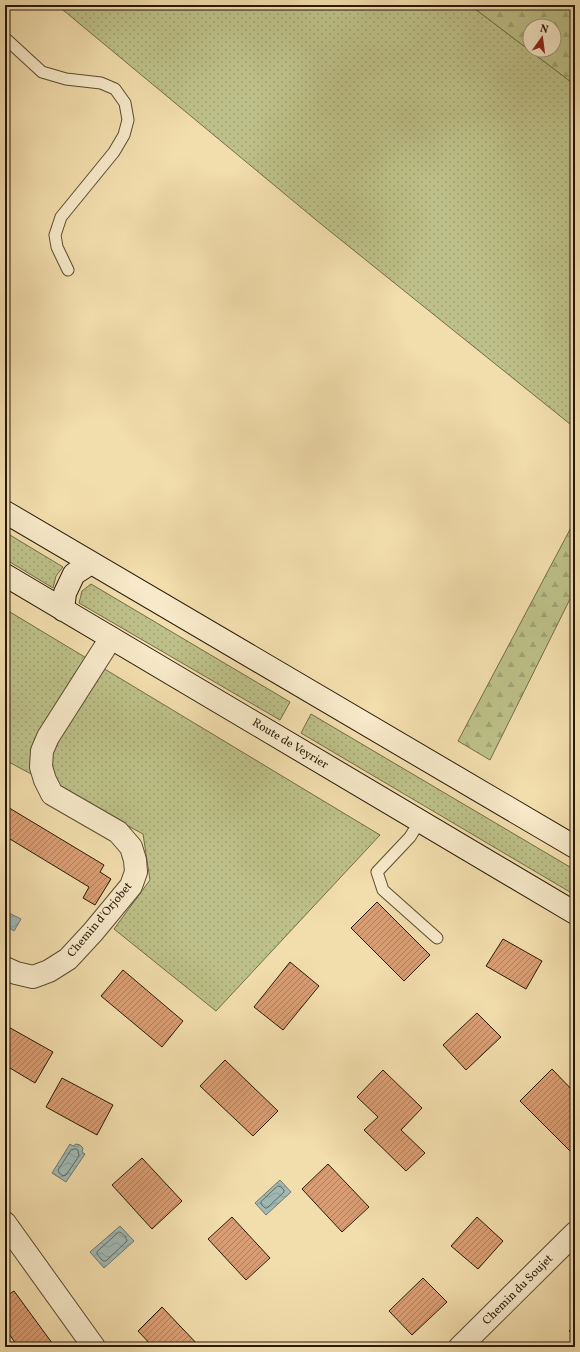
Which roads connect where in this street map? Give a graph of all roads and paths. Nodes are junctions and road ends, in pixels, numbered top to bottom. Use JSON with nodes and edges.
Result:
{"nodes":[{"id":1,"x":5,"y":38,"type":"edge"},
{"id":2,"x":68,"y":270,"type":"dead end"},
{"id":3,"x":5,"y":512,"type":"edge"},
{"id":4,"x":91,"y":563,"type":"junction"},
{"id":5,"x":5,"y":575,"type":"edge"},
{"id":6,"x":63,"y":610,"type":"junction"},
{"id":7,"x":111,"y":638,"type":"junction"},
{"id":8,"x":420,"y":821,"type":"junction"},
{"id":9,"x":575,"y":847,"type":"edge"},
{"id":10,"x":575,"y":913,"type":"edge"},
{"id":11,"x":437,"y":938,"type":"dead end"},
{"id":12,"x":5,"y":968,"type":"edge"},
{"id":13,"x":5,"y":1223,"type":"edge"},
{"id":14,"x":575,"y":1233,"type":"edge"},
{"id":15,"x":94,"y":1347,"type":"edge"},
{"id":16,"x":460,"y":1347,"type":"edge"}],
"edges":[{"from":1,"to":2,"type":"lane"},
{"from":3,"to":4,"type":"main road"},
{"from":4,"to":6,"type":"main road"},
{"from":4,"to":9,"type":"main road"},
{"from":5,"to":6,"type":"main road","name":"Route de Veyrier"},
{"from":6,"to":7,"type":"main road","name":"Route de Veyrier"},
{"from":7,"to":8,"type":"main road","name":"Route de Veyrier"},
{"from":7,"to":12,"type":"main road","name":"Chemin d'Orjobet"},
{"from":8,"to":10,"type":"main road","name":"Route de Veyrier"},
{"from":8,"to":11,"type":"lane"},
{"from":13,"to":15,"type":"main road"},
{"from":14,"to":16,"type":"main road","name":"Chemin du Soujet"}]}
